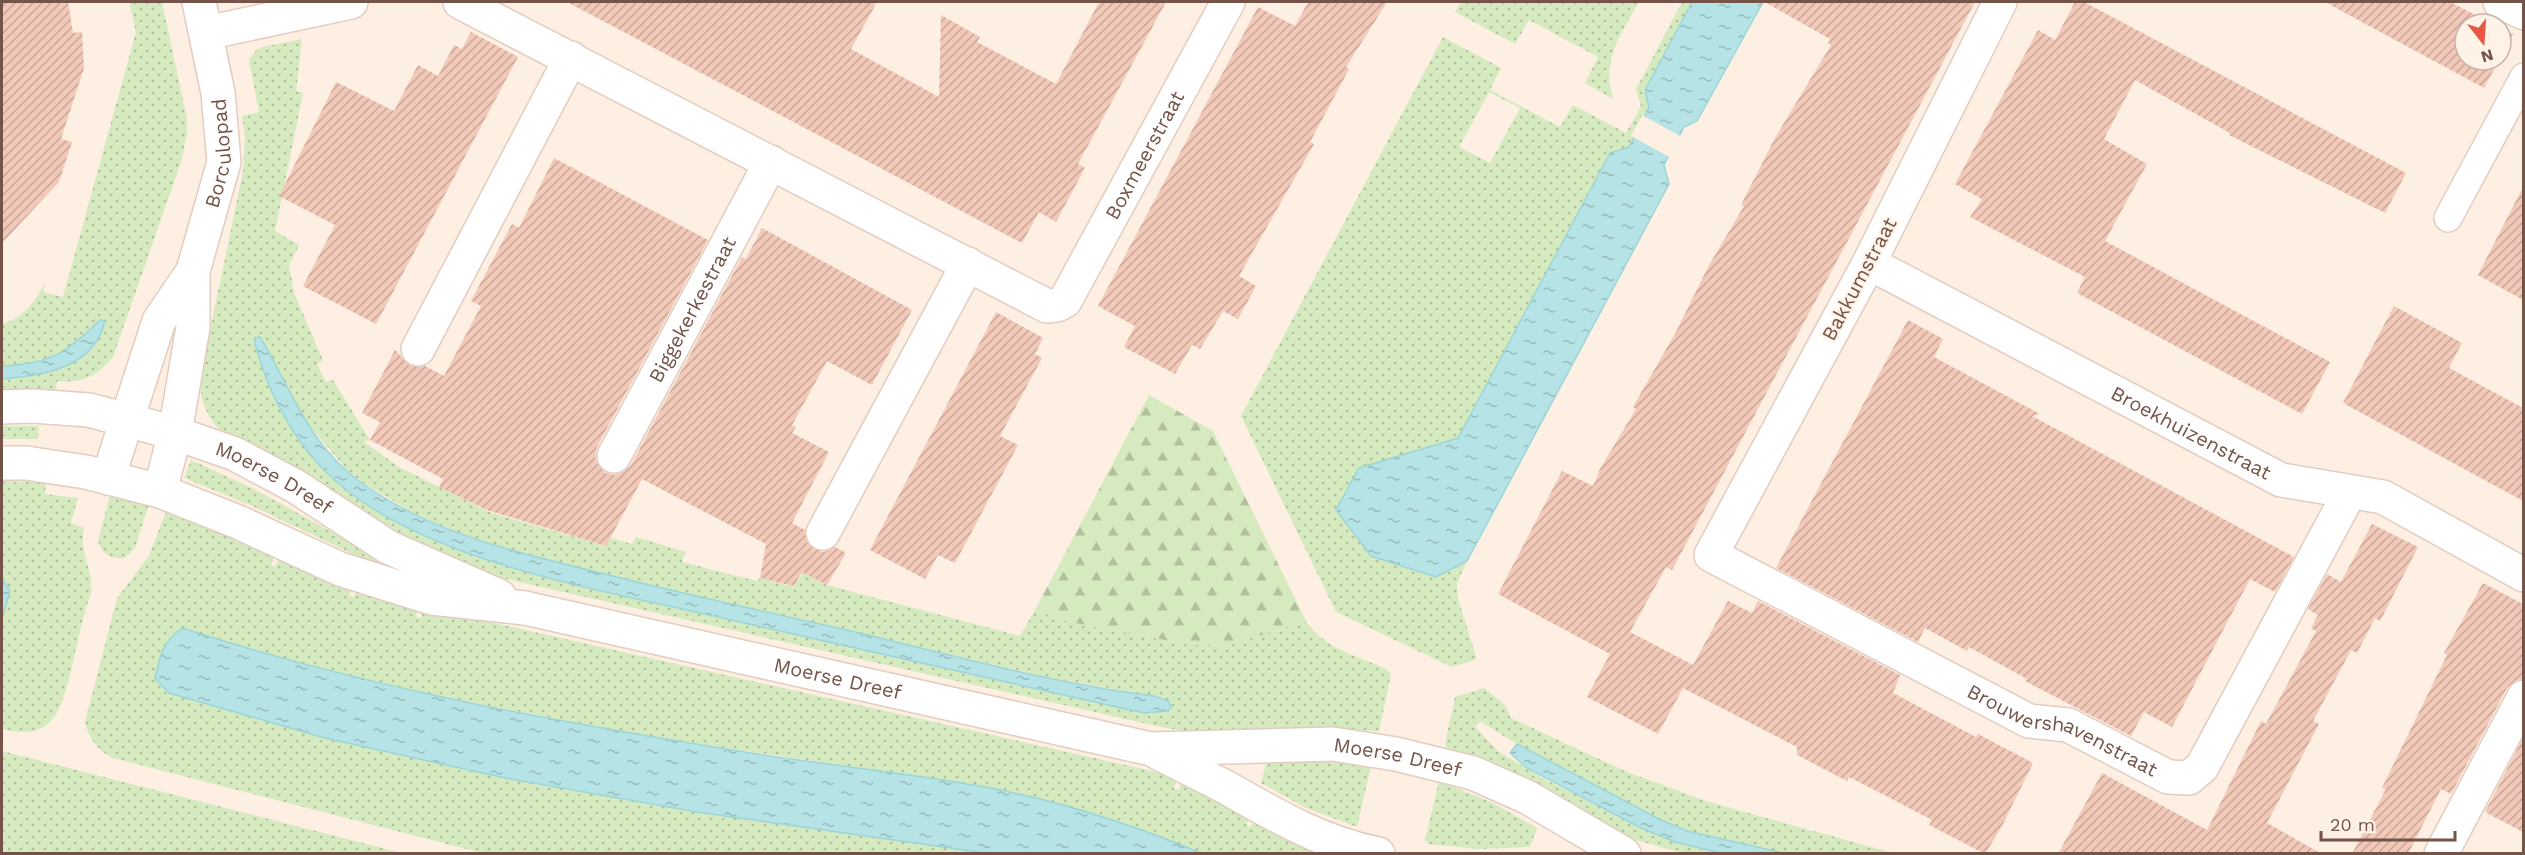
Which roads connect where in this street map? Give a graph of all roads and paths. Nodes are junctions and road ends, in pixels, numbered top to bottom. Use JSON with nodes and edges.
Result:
{"nodes":[{"id":1,"x":199,"y":2,"type":"edge"},
{"id":2,"x":351,"y":2,"type":"edge"},
{"id":3,"x":460,"y":2,"type":"edge"},
{"id":4,"x":1228,"y":2,"type":"edge"},
{"id":5,"x":2000,"y":2,"type":"edge"},
{"id":6,"x":2500,"y":2,"type":"edge"},
{"id":7,"x":2523,"y":14,"type":"edge"},
{"id":8,"x":206,"y":33,"type":"junction"},
{"id":9,"x":571,"y":58,"type":"junction"},
{"id":10,"x":2523,"y":77,"type":"edge"},
{"id":11,"x":771,"y":162,"type":"junction"},
{"id":12,"x":2448,"y":218,"type":"dead end"},
{"id":13,"x":1869,"y":263,"type":"junction"},
{"id":14,"x":968,"y":264,"type":"junction"},
{"id":15,"x":193,"y":272,"type":"junction"},
{"id":16,"x":418,"y":349,"type":"dead end"},
{"id":17,"x":2,"y":407,"type":"edge"},
{"id":18,"x":126,"y":420,"type":"junction"},
{"id":19,"x":175,"y":433,"type":"junction"},
{"id":20,"x":614,"y":456,"type":"dead end"},
{"id":21,"x":2,"y":464,"type":"edge"},
{"id":22,"x":108,"y":478,"type":"junction"},
{"id":23,"x":160,"y":491,"type":"junction"},
{"id":24,"x":2350,"y":492,"type":"junction"},
{"id":25,"x":823,"y":534,"type":"dead end"},
{"id":26,"x":1711,"y":555,"type":"joint"},
{"id":27,"x":2523,"y":575,"type":"edge"},
{"id":28,"x":525,"y":608,"type":"junction"},
{"id":29,"x":2523,"y":697,"type":"edge"},
{"id":30,"x":1151,"y":749,"type":"junction"},
{"id":31,"x":1378,"y":854,"type":"edge"},
{"id":32,"x":1624,"y":854,"type":"edge"},
{"id":33,"x":2441,"y":854,"type":"edge"}],
"edges":[{"from":1,"to":8,"type":"street","name":"Borculopad"},
{"from":2,"to":8,"type":"street"},
{"from":3,"to":9,"type":"street"},
{"from":4,"to":14,"type":"street","name":"Boxmeerstraat"},
{"from":5,"to":13,"type":"street","name":"Bakkumstraat"},
{"from":6,"to":7,"type":"street"},
{"from":8,"to":15,"type":"street","name":"Borculopad"},
{"from":9,"to":11,"type":"street"},
{"from":9,"to":16,"type":"street"},
{"from":10,"to":12,"type":"lane"},
{"from":11,"to":14,"type":"street"},
{"from":11,"to":20,"type":"street","name":"Biggekerkestraat"},
{"from":13,"to":24,"type":"street","name":"Broekhuizenstraat"},
{"from":13,"to":26,"type":"street","name":"Bakkumstraat"},
{"from":14,"to":25,"type":"street"},
{"from":15,"to":18,"type":"street","name":"Borculopad"},
{"from":15,"to":19,"type":"street","name":"Borculopad"},
{"from":17,"to":18,"type":"street","name":"Moerse Dreef"},
{"from":18,"to":19,"type":"street","name":"Moerse Dreef"},
{"from":18,"to":22,"type":"street","name":"Borculopad"},
{"from":19,"to":23,"type":"street","name":"Borculopad"},
{"from":19,"to":28,"type":"street","name":"Moerse Dreef"},
{"from":21,"to":22,"type":"street","name":"Moerse Dreef"},
{"from":22,"to":23,"type":"street","name":"Moerse Dreef"},
{"from":23,"to":28,"type":"street","name":"Moerse Dreef"},
{"from":24,"to":26,"type":"street","name":"Brouwershavenstraat"},
{"from":24,"to":27,"type":"street","name":"Broekhuizenstraat"},
{"from":28,"to":30,"type":"street","name":"Moerse Dreef"},
{"from":29,"to":33,"type":"street"},
{"from":30,"to":31,"type":"street","name":"Moerse Dreef"},
{"from":30,"to":32,"type":"street","name":"Moerse Dreef"}]}
